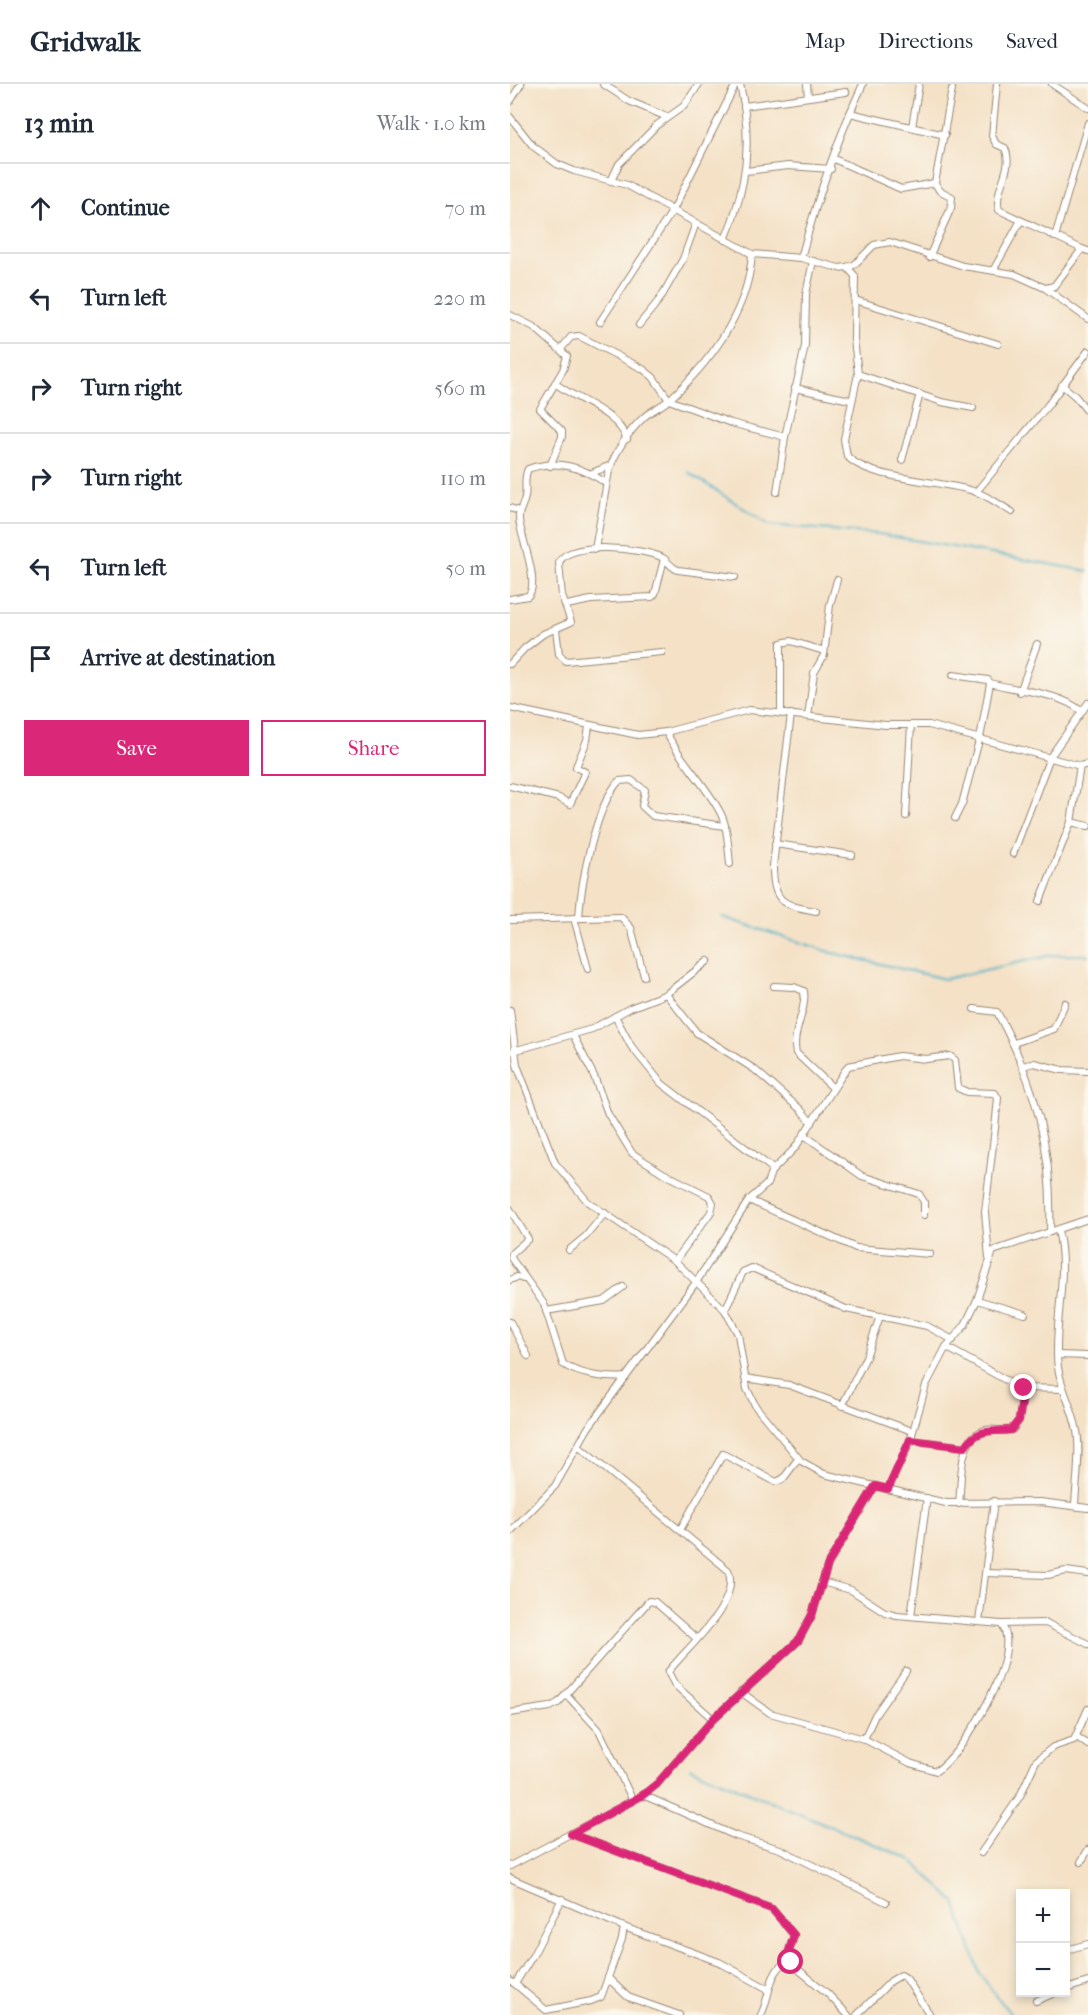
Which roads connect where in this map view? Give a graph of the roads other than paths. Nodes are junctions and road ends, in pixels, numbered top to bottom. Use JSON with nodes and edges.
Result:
{"nodes":[{"id":1,"x":521,"y":84,"type":"edge"},
{"id":2,"x":603,"y":84,"type":"edge"},
{"id":3,"x":699,"y":84,"type":"edge"},
{"id":4,"x":738,"y":84,"type":"edge"},
{"id":5,"x":807,"y":84,"type":"edge"},
{"id":6,"x":863,"y":84,"type":"edge"},
{"id":7,"x":919,"y":84,"type":"edge"},
{"id":8,"x":997,"y":84,"type":"edge"},
{"id":9,"x":1052,"y":84,"type":"edge"},
{"id":10,"x":952,"y":89,"type":"dead end"},
{"id":11,"x":846,"y":92,"type":"dead end"},
{"id":12,"x":808,"y":97,"type":"junction"},
{"id":13,"x":510,"y":102,"type":"edge"},
{"id":14,"x":744,"y":106,"type":"junction"},
{"id":15,"x":1088,"y":108,"type":"edge"},
{"id":16,"x":850,"y":113,"type":"junction"},
{"id":17,"x":510,"y":117,"type":"edge"},
{"id":18,"x":667,"y":117,"type":"junction"},
{"id":19,"x":1088,"y":123,"type":"edge"},
{"id":20,"x":912,"y":126,"type":"junction"},
{"id":21,"x":945,"y":135,"type":"junction"},
{"id":22,"x":834,"y":159,"type":"junction"},
{"id":23,"x":831,"y":169,"type":"junction"},
{"id":24,"x":746,"y":171,"type":"junction"},
{"id":25,"x":611,"y":181,"type":"junction"},
{"id":26,"x":935,"y":183,"type":"junction"},
{"id":27,"x":673,"y":210,"type":"junction"},
{"id":28,"x":1020,"y":222,"type":"junction"},
{"id":29,"x":696,"y":223,"type":"junction"},
{"id":30,"x":1055,"y":237,"type":"junction"},
{"id":31,"x":725,"y":240,"type":"junction"},
{"id":32,"x":1085,"y":250,"type":"edge"},
{"id":33,"x":752,"y":254,"type":"junction"},
{"id":34,"x":929,"y":257,"type":"junction"},
{"id":35,"x":801,"y":258,"type":"junction"},
{"id":36,"x":813,"y":261,"type":"junction"},
{"id":37,"x":847,"y":267,"type":"junction"},
{"id":38,"x":994,"y":269,"type":"junction"},
{"id":39,"x":1046,"y":288,"type":"junction"},
{"id":40,"x":855,"y":300,"type":"junction"},
{"id":41,"x":510,"y":315,"type":"edge"},
{"id":42,"x":1088,"y":319,"type":"edge"},
{"id":43,"x":600,"y":322,"type":"dead end"},
{"id":44,"x":639,"y":325,"type":"dead end"},
{"id":45,"x":998,"y":344,"type":"dead end"},
{"id":46,"x":561,"y":349,"type":"junction"},
{"id":47,"x":1088,"y":351,"type":"edge"},
{"id":48,"x":858,"y":374,"type":"junction"},
{"id":49,"x":555,"y":383,"type":"junction"},
{"id":50,"x":1062,"y":385,"type":"junction"},
{"id":51,"x":795,"y":388,"type":"junction"},
{"id":52,"x":920,"y":394,"type":"junction"},
{"id":53,"x":669,"y":400,"type":"junction"},
{"id":54,"x":850,"y":400,"type":"junction"},
{"id":55,"x":973,"y":408,"type":"dead end"},
{"id":56,"x":1088,"y":412,"type":"edge"},
{"id":57,"x":785,"y":436,"type":"junction"},
{"id":58,"x":627,"y":439,"type":"junction"},
{"id":59,"x":902,"y":460,"type":"dead end"},
{"id":60,"x":611,"y":465,"type":"junction"},
{"id":61,"x":550,"y":466,"type":"junction"},
{"id":62,"x":592,"y":473,"type":"junction"},
{"id":63,"x":606,"y":483,"type":"junction"},
{"id":64,"x":777,"y":492,"type":"dead end"},
{"id":65,"x":976,"y":492,"type":"junction"},
{"id":66,"x":510,"y":508,"type":"edge"},
{"id":67,"x":519,"y":511,"type":"junction"},
{"id":68,"x":1012,"y":512,"type":"dead end"},
{"id":69,"x":595,"y":549,"type":"junction"},
{"id":70,"x":664,"y":559,"type":"junction"},
{"id":71,"x":735,"y":577,"type":"dead end"},
{"id":72,"x":837,"y":580,"type":"dead end"},
{"id":73,"x":510,"y":599,"type":"edge"},
{"id":74,"x":567,"y":605,"type":"junction"},
{"id":75,"x":556,"y":629,"type":"junction"},
{"id":76,"x":1037,"y":644,"type":"dead end"},
{"id":77,"x":824,"y":651,"type":"junction"},
{"id":78,"x":662,"y":652,"type":"dead end"},
{"id":79,"x":510,"y":664,"type":"edge"},
{"id":80,"x":953,"y":675,"type":"dead end"},
{"id":81,"x":990,"y":683,"type":"junction"},
{"id":82,"x":1020,"y":692,"type":"junction"},
{"id":83,"x":1088,"y":703,"type":"edge"},
{"id":84,"x":510,"y":708,"type":"edge"},
{"id":85,"x":781,"y":712,"type":"junction"},
{"id":86,"x":1082,"y":713,"type":"edge"},
{"id":87,"x":791,"y":714,"type":"junction"},
{"id":88,"x":808,"y":716,"type":"junction"},
{"id":89,"x":911,"y":724,"type":"junction"},
{"id":90,"x":589,"y":726,"type":"junction"},
{"id":91,"x":666,"y":732,"type":"junction"},
{"id":92,"x":978,"y":739,"type":"junction"},
{"id":93,"x":1050,"y":757,"type":"junction"},
{"id":94,"x":1088,"y":764,"type":"edge"},
{"id":95,"x":1080,"y":766,"type":"junction"},
{"id":96,"x":510,"y":786,"type":"edge"},
{"id":97,"x":906,"y":816,"type":"dead end"},
{"id":98,"x":955,"y":818,"type":"dead end"},
{"id":99,"x":1071,"y":822,"type":"junction"},
{"id":100,"x":725,"y":826,"type":"junction"},
{"id":101,"x":1088,"y":826,"type":"edge"},
{"id":102,"x":775,"y":844,"type":"junction"},
{"id":103,"x":1013,"y":854,"type":"dead end"},
{"id":104,"x":852,"y":855,"type":"dead end"},
{"id":105,"x":730,"y":864,"type":"dead end"},
{"id":106,"x":1040,"y":901,"type":"dead end"},
{"id":107,"x":816,"y":911,"type":"dead end"},
{"id":108,"x":577,"y":918,"type":"junction"},
{"id":109,"x":510,"y":920,"type":"edge"},
{"id":110,"x":708,"y":961,"type":"dead end"},
{"id":111,"x":588,"y":969,"type":"dead end"},
{"id":112,"x":644,"y":976,"type":"dead end"},
{"id":113,"x":774,"y":986,"type":"dead end"},
{"id":114,"x":666,"y":994,"type":"junction"},
{"id":115,"x":1065,"y":1003,"type":"dead end"},
{"id":116,"x":974,"y":1009,"type":"dead end"},
{"id":117,"x":510,"y":1010,"type":"edge"},
{"id":118,"x":615,"y":1016,"type":"junction"},
{"id":119,"x":573,"y":1035,"type":"junction"},
{"id":120,"x":1014,"y":1043,"type":"junction"},
{"id":121,"x":513,"y":1051,"type":"junction"},
{"id":122,"x":1023,"y":1066,"type":"junction"},
{"id":123,"x":1088,"y":1071,"type":"edge"},
{"id":124,"x":834,"y":1088,"type":"junction"},
{"id":125,"x":812,"y":1123,"type":"junction"},
{"id":126,"x":804,"y":1135,"type":"junction"},
{"id":127,"x":773,"y":1169,"type":"junction"},
{"id":128,"x":749,"y":1200,"type":"junction"},
{"id":129,"x":510,"y":1209,"type":"edge"},
{"id":130,"x":605,"y":1213,"type":"junction"},
{"id":131,"x":924,"y":1215,"type":"dead end"},
{"id":132,"x":1088,"y":1220,"type":"edge"},
{"id":133,"x":1058,"y":1230,"type":"junction"},
{"id":134,"x":1050,"y":1232,"type":"junction"},
{"id":135,"x":569,"y":1250,"type":"dead end"},
{"id":136,"x":930,"y":1254,"type":"dead end"},
{"id":137,"x":989,"y":1258,"type":"junction"},
{"id":138,"x":675,"y":1261,"type":"junction"},
{"id":139,"x":524,"y":1279,"type":"junction"},
{"id":140,"x":510,"y":1280,"type":"edge"},
{"id":141,"x":697,"y":1281,"type":"junction"},
{"id":142,"x":623,"y":1287,"type":"dead end"},
{"id":143,"x":977,"y":1300,"type":"junction"},
{"id":144,"x":725,"y":1310,"type":"junction"},
{"id":145,"x":546,"y":1311,"type":"junction"},
{"id":146,"x":1026,"y":1314,"type":"dead end"},
{"id":147,"x":880,"y":1316,"type":"junction"},
{"id":148,"x":510,"y":1322,"type":"edge"},
{"id":149,"x":953,"y":1340,"type":"junction"},
{"id":150,"x":946,"y":1347,"type":"junction"},
{"id":151,"x":1057,"y":1355,"type":"junction"},
{"id":152,"x":528,"y":1356,"type":"dead end"},
{"id":153,"x":1088,"y":1356,"type":"edge"},
{"id":154,"x":627,"y":1377,"type":"junction"},
{"id":155,"x":745,"y":1378,"type":"junction"},
{"id":156,"x":1024,"y":1388,"type":"junction"},
{"id":157,"x":1063,"y":1389,"type":"junction"},
{"id":158,"x":842,"y":1406,"type":"junction"},
{"id":159,"x":912,"y":1431,"type":"junction"},
{"id":160,"x":910,"y":1440,"type":"junction"},
{"id":161,"x":578,"y":1446,"type":"junction"},
{"id":162,"x":965,"y":1447,"type":"junction"},
{"id":163,"x":798,"y":1458,"type":"junction"},
{"id":164,"x":875,"y":1486,"type":"junction"},
{"id":165,"x":888,"y":1489,"type":"junction"},
{"id":166,"x":927,"y":1498,"type":"junction"},
{"id":167,"x":994,"y":1501,"type":"junction"},
{"id":168,"x":959,"y":1504,"type":"junction"},
{"id":169,"x":1075,"y":1505,"type":"junction"},
{"id":170,"x":1088,"y":1508,"type":"edge"},
{"id":171,"x":681,"y":1530,"type":"junction"},
{"id":172,"x":510,"y":1532,"type":"edge"},
{"id":173,"x":986,"y":1573,"type":"junction"},
{"id":174,"x":1088,"y":1574,"type":"edge"},
{"id":175,"x":822,"y":1582,"type":"junction"},
{"id":176,"x":911,"y":1616,"type":"junction"},
{"id":177,"x":979,"y":1622,"type":"junction"},
{"id":178,"x":1001,"y":1624,"type":"junction"},
{"id":179,"x":696,"y":1638,"type":"junction"},
{"id":180,"x":1088,"y":1644,"type":"edge"},
{"id":181,"x":906,"y":1671,"type":"dead end"},
{"id":182,"x":741,"y":1692,"type":"junction"},
{"id":183,"x":566,"y":1694,"type":"junction"},
{"id":184,"x":1088,"y":1709,"type":"edge"},
{"id":185,"x":510,"y":1713,"type":"edge"},
{"id":186,"x":713,"y":1719,"type":"junction"},
{"id":187,"x":1077,"y":1737,"type":"junction"},
{"id":188,"x":864,"y":1739,"type":"junction"},
{"id":189,"x":1088,"y":1746,"type":"edge"},
{"id":190,"x":643,"y":1795,"type":"junction"},
{"id":191,"x":633,"y":1801,"type":"junction"},
{"id":192,"x":571,"y":1834,"type":"junction"},
{"id":193,"x":1088,"y":1850,"type":"edge"},
{"id":194,"x":981,"y":1853,"type":"dead end"},
{"id":195,"x":1081,"y":1862,"type":"dead end"},
{"id":196,"x":510,"y":1866,"type":"edge"},
{"id":197,"x":510,"y":1878,"type":"edge"},
{"id":198,"x":562,"y":1899,"type":"junction"},
{"id":199,"x":886,"y":1902,"type":"dead end"},
{"id":200,"x":624,"y":1927,"type":"junction"},
{"id":201,"x":1088,"y":1944,"type":"edge"},
{"id":202,"x":1070,"y":1949,"type":"edge"},
{"id":203,"x":786,"y":1961,"type":"junction"},
{"id":204,"x":608,"y":1978,"type":"junction"},
{"id":205,"x":512,"y":1982,"type":"edge"},
{"id":206,"x":1088,"y":1982,"type":"edge"},
{"id":207,"x":1070,"y":1987,"type":"edge"},
{"id":208,"x":768,"y":1989,"type":"junction"},
{"id":209,"x":1045,"y":1997,"type":"edge"},
{"id":210,"x":1036,"y":2001,"type":"dead end"},
{"id":211,"x":549,"y":2012,"type":"edge"},
{"id":212,"x":678,"y":2015,"type":"edge"},
{"id":213,"x":761,"y":2015,"type":"edge"},
{"id":214,"x":848,"y":2015,"type":"edge"},
{"id":215,"x":857,"y":2015,"type":"edge"},
{"id":216,"x":930,"y":2015,"type":"edge"}],
"edges":[{"from":1,"to":13,"type":"street"},
{"from":2,"to":18,"type":"street"},
{"from":3,"to":18,"type":"street"},
{"from":4,"to":14,"type":"street"},
{"from":4,"to":27,"type":"street"},
{"from":5,"to":12,"type":"street"},
{"from":6,"to":16,"type":"street"},
{"from":7,"to":20,"type":"street"},
{"from":8,"to":28,"type":"street"},
{"from":9,"to":15,"type":"street"},
{"from":10,"to":21,"type":"street"},
{"from":11,"to":12,"type":"street"},
{"from":12,"to":14,"type":"street"},
{"from":14,"to":24,"type":"street"},
{"from":16,"to":20,"type":"street"},
{"from":16,"to":22,"type":"street"},
{"from":17,"to":25,"type":"street"},
{"from":18,"to":25,"type":"street"},
{"from":19,"to":30,"type":"street"},
{"from":20,"to":21,"type":"street"},
{"from":21,"to":26,"type":"street"},
{"from":22,"to":23,"type":"street"},
{"from":22,"to":26,"type":"street"},
{"from":23,"to":24,"type":"street"},
{"from":23,"to":35,"type":"street"},
{"from":24,"to":31,"type":"street"},
{"from":25,"to":27,"type":"street"},
{"from":26,"to":34,"type":"street"},
{"from":27,"to":29,"type":"street"},
{"from":27,"to":43,"type":"street"},
{"from":28,"to":30,"type":"street"},
{"from":28,"to":38,"type":"street"},
{"from":29,"to":31,"type":"street"},
{"from":29,"to":44,"type":"street"},
{"from":30,"to":32,"type":"street"},
{"from":31,"to":33,"type":"street"},
{"from":32,"to":39,"type":"street"},
{"from":33,"to":35,"type":"street"},
{"from":33,"to":53,"type":"street"},
{"from":34,"to":37,"type":"street"},
{"from":34,"to":38,"type":"street"},
{"from":35,"to":36,"type":"street"},
{"from":36,"to":37,"type":"street"},
{"from":36,"to":51,"type":"street"},
{"from":37,"to":40,"type":"street"},
{"from":38,"to":39,"type":"street"},
{"from":39,"to":42,"type":"street"},
{"from":40,"to":45,"type":"street"},
{"from":40,"to":48,"type":"street"},
{"from":41,"to":46,"type":"street"},
{"from":46,"to":49,"type":"street"},
{"from":46,"to":53,"type":"street"},
{"from":47,"to":50,"type":"street"},
{"from":48,"to":52,"type":"street"},
{"from":48,"to":54,"type":"street"},
{"from":49,"to":58,"type":"street"},
{"from":49,"to":61,"type":"street"},
{"from":50,"to":56,"type":"street"},
{"from":50,"to":65,"type":"street"},
{"from":51,"to":54,"type":"street"},
{"from":51,"to":57,"type":"street"},
{"from":52,"to":55,"type":"street"},
{"from":52,"to":59,"type":"street"},
{"from":53,"to":57,"type":"street"},
{"from":53,"to":58,"type":"street"},
{"from":54,"to":65,"type":"street"},
{"from":57,"to":64,"type":"street"},
{"from":58,"to":60,"type":"street"},
{"from":60,"to":62,"type":"street"},
{"from":60,"to":63,"type":"street"},
{"from":61,"to":62,"type":"street"},
{"from":61,"to":67,"type":"street"},
{"from":62,"to":63,"type":"street"},
{"from":63,"to":69,"type":"street"},
{"from":65,"to":68,"type":"street"},
{"from":66,"to":67,"type":"street"},
{"from":67,"to":73,"type":"street"},
{"from":69,"to":70,"type":"street"},
{"from":69,"to":74,"type":"street"},
{"from":70,"to":71,"type":"street"},
{"from":70,"to":74,"type":"street"},
{"from":72,"to":77,"type":"street"},
{"from":74,"to":75,"type":"street"},
{"from":75,"to":78,"type":"street"},
{"from":75,"to":79,"type":"street"},
{"from":76,"to":82,"type":"street"},
{"from":77,"to":85,"type":"street"},
{"from":77,"to":88,"type":"street"},
{"from":80,"to":81,"type":"street"},
{"from":81,"to":82,"type":"street"},
{"from":81,"to":92,"type":"street"},
{"from":82,"to":86,"type":"street"},
{"from":83,"to":86,"type":"street"},
{"from":84,"to":90,"type":"street"},
{"from":85,"to":87,"type":"street"},
{"from":85,"to":91,"type":"street"},
{"from":86,"to":93,"type":"street"},
{"from":87,"to":88,"type":"street"},
{"from":87,"to":102,"type":"street"},
{"from":88,"to":89,"type":"street"},
{"from":89,"to":92,"type":"street"},
{"from":89,"to":97,"type":"street"},
{"from":90,"to":91,"type":"street"},
{"from":90,"to":96,"type":"street"},
{"from":91,"to":100,"type":"street"},
{"from":92,"to":93,"type":"street"},
{"from":92,"to":98,"type":"street"},
{"from":93,"to":95,"type":"street"},
{"from":93,"to":103,"type":"street"},
{"from":94,"to":95,"type":"street"},
{"from":95,"to":99,"type":"street"},
{"from":99,"to":101,"type":"street"},
{"from":99,"to":106,"type":"street"},
{"from":100,"to":105,"type":"street"},
{"from":100,"to":108,"type":"street"},
{"from":102,"to":104,"type":"street"},
{"from":102,"to":107,"type":"street"},
{"from":108,"to":109,"type":"street"},
{"from":108,"to":111,"type":"street"},
{"from":108,"to":112,"type":"street"},
{"from":110,"to":114,"type":"street"},
{"from":113,"to":124,"type":"street"},
{"from":114,"to":118,"type":"street"},
{"from":114,"to":125,"type":"street"},
{"from":115,"to":120,"type":"street"},
{"from":116,"to":120,"type":"street"},
{"from":117,"to":121,"type":"street"},
{"from":118,"to":119,"type":"street"},
{"from":118,"to":127,"type":"street"},
{"from":119,"to":121,"type":"street"},
{"from":119,"to":138,"type":"street"},
{"from":120,"to":122,"type":"street"},
{"from":121,"to":130,"type":"street"},
{"from":122,"to":123,"type":"street"},
{"from":122,"to":134,"type":"street"},
{"from":124,"to":125,"type":"street"},
{"from":124,"to":137,"type":"street"},
{"from":125,"to":126,"type":"street"},
{"from":126,"to":127,"type":"street"},
{"from":126,"to":131,"type":"street"},
{"from":127,"to":128,"type":"street"},
{"from":128,"to":136,"type":"street"},
{"from":128,"to":141,"type":"street"},
{"from":129,"to":139,"type":"street"},
{"from":130,"to":135,"type":"street"},
{"from":130,"to":138,"type":"street"},
{"from":132,"to":133,"type":"street"},
{"from":133,"to":134,"type":"street"},
{"from":133,"to":151,"type":"street"},
{"from":134,"to":137,"type":"street"},
{"from":137,"to":143,"type":"street"},
{"from":138,"to":141,"type":"street"},
{"from":139,"to":140,"type":"street"},
{"from":139,"to":145,"type":"street"},
{"from":141,"to":144,"type":"street"},
{"from":141,"to":154,"type":"street"},
{"from":142,"to":145,"type":"street"},
{"from":143,"to":146,"type":"street"},
{"from":143,"to":149,"type":"street"},
{"from":144,"to":147,"type":"street"},
{"from":144,"to":155,"type":"street"},
{"from":145,"to":154,"type":"street"},
{"from":147,"to":149,"type":"street"},
{"from":147,"to":158,"type":"street"},
{"from":148,"to":152,"type":"street"},
{"from":149,"to":150,"type":"street"},
{"from":150,"to":156,"type":"street"},
{"from":150,"to":159,"type":"street"},
{"from":151,"to":153,"type":"street"},
{"from":151,"to":157,"type":"street"},
{"from":154,"to":161,"type":"street"},
{"from":155,"to":158,"type":"street"},
{"from":155,"to":163,"type":"street"},
{"from":156,"to":157,"type":"street"},
{"from":156,"to":162,"type":"street"},
{"from":157,"to":169,"type":"street"},
{"from":158,"to":159,"type":"street"},
{"from":159,"to":160,"type":"street"},
{"from":160,"to":162,"type":"street"},
{"from":160,"to":165,"type":"street"},
{"from":161,"to":171,"type":"street"},
{"from":161,"to":172,"type":"street"},
{"from":162,"to":168,"type":"street"},
{"from":163,"to":164,"type":"street"},
{"from":163,"to":171,"type":"street"},
{"from":164,"to":165,"type":"street"},
{"from":164,"to":175,"type":"street"},
{"from":165,"to":166,"type":"street"},
{"from":166,"to":168,"type":"street"},
{"from":166,"to":176,"type":"street"},
{"from":167,"to":168,"type":"street"},
{"from":167,"to":169,"type":"street"},
{"from":167,"to":173,"type":"street"},
{"from":169,"to":170,"type":"street"},
{"from":171,"to":179,"type":"street"},
{"from":173,"to":174,"type":"street"},
{"from":173,"to":177,"type":"street"},
{"from":175,"to":176,"type":"street"},
{"from":175,"to":182,"type":"street"},
{"from":176,"to":177,"type":"street"},
{"from":177,"to":178,"type":"street"},
{"from":178,"to":180,"type":"street"},
{"from":178,"to":188,"type":"street"},
{"from":179,"to":183,"type":"street"},
{"from":179,"to":186,"type":"street"},
{"from":181,"to":188,"type":"street"},
{"from":182,"to":186,"type":"street"},
{"from":182,"to":188,"type":"street"},
{"from":183,"to":185,"type":"street"},
{"from":183,"to":191,"type":"street"},
{"from":184,"to":187,"type":"street"},
{"from":186,"to":190,"type":"street"},
{"from":187,"to":189,"type":"street"},
{"from":187,"to":194,"type":"street"},
{"from":190,"to":191,"type":"street"},
{"from":190,"to":199,"type":"street"},
{"from":191,"to":192,"type":"street"},
{"from":192,"to":196,"type":"street"},
{"from":192,"to":203,"type":"street"},
{"from":193,"to":195,"type":"street"},
{"from":197,"to":198,"type":"street"},
{"from":198,"to":200,"type":"street"},
{"from":198,"to":205,"type":"street"},
{"from":200,"to":204,"type":"street"},
{"from":200,"to":208,"type":"street"},
{"from":201,"to":202,"type":"street"},
{"from":203,"to":208,"type":"street"},
{"from":203,"to":214,"type":"street"},
{"from":204,"to":211,"type":"street"},
{"from":204,"to":212,"type":"street"},
{"from":205,"to":211,"type":"street"},
{"from":206,"to":207,"type":"street"},
{"from":208,"to":213,"type":"street"},
{"from":209,"to":210,"type":"street"},
{"from":215,"to":216,"type":"street"}]}
